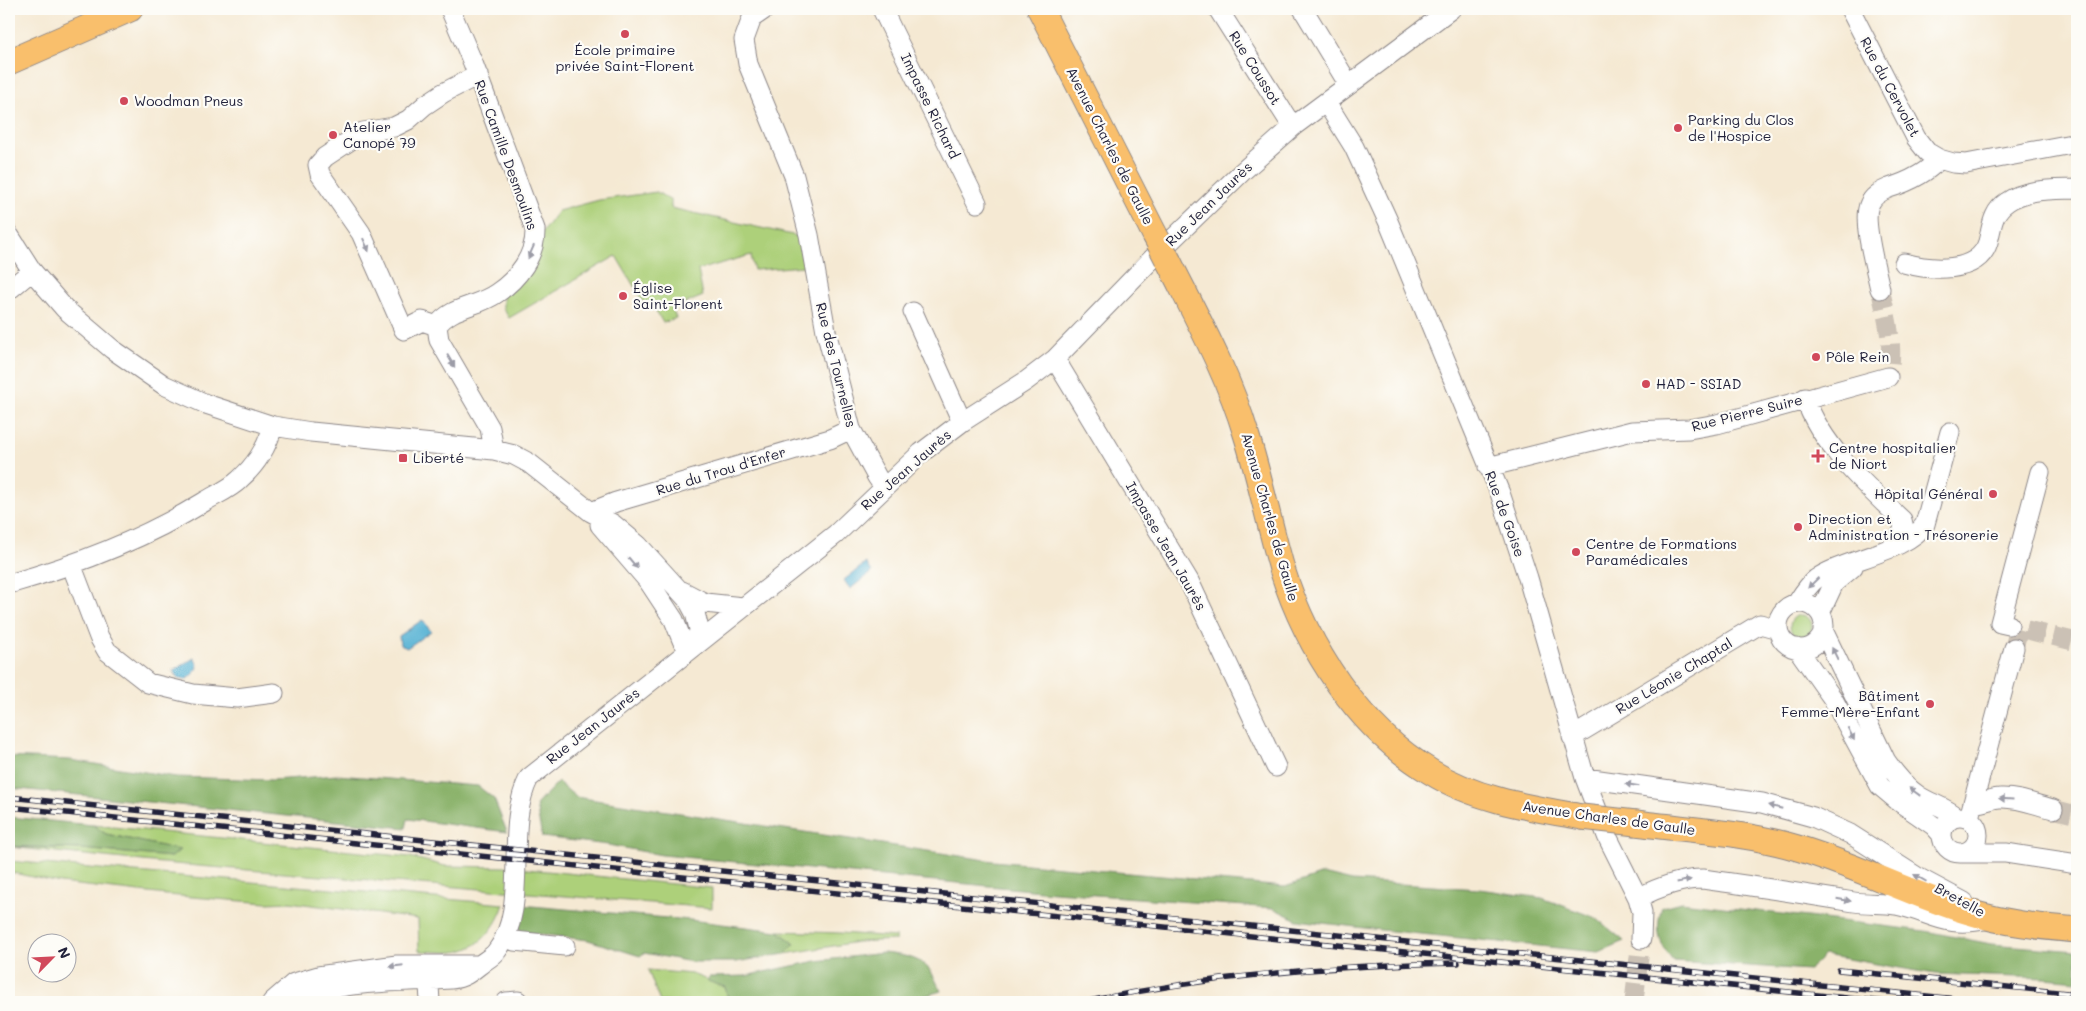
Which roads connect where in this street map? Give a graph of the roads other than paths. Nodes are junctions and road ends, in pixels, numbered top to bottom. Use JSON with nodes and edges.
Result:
{"nodes":[{"id":1,"x":130,"y":9,"type":"edge"},
{"id":2,"x":450,"y":9,"type":"edge"},
{"id":3,"x":765,"y":9,"type":"edge"},
{"id":4,"x":882,"y":9,"type":"edge"},
{"id":5,"x":1040,"y":9,"type":"edge"},
{"id":6,"x":1218,"y":9,"type":"edge"},
{"id":7,"x":1303,"y":9,"type":"edge"},
{"id":8,"x":1451,"y":9,"type":"edge"},
{"id":9,"x":1850,"y":9,"type":"edge"},
{"id":10,"x":9,"y":62,"type":"edge"},
{"id":11,"x":478,"y":75,"type":"junction"},
{"id":12,"x":1349,"y":85,"type":"junction"},
{"id":13,"x":1326,"y":102,"type":"junction"},
{"id":14,"x":1295,"y":125,"type":"junction"},
{"id":15,"x":2077,"y":143,"type":"edge"},
{"id":16,"x":1939,"y":159,"type":"junction"},
{"id":17,"x":2077,"y":190,"type":"edge"},
{"id":18,"x":978,"y":202,"type":"dead end"},
{"id":19,"x":9,"y":235,"type":"edge"},
{"id":20,"x":1904,"y":264,"type":"dead end"},
{"id":21,"x":32,"y":271,"type":"junction"},
{"id":22,"x":1880,"y":289,"type":"tunnel mouth"},
{"id":23,"x":9,"y":290,"type":"edge"},
{"id":24,"x":913,"y":312,"type":"dead end"},
{"id":25,"x":437,"y":326,"type":"junction"},
{"id":26,"x":1055,"y":359,"type":"junction"},
{"id":27,"x":1888,"y":377,"type":"dead end"},
{"id":28,"x":1805,"y":398,"type":"junction"},
{"id":29,"x":962,"y":422,"type":"junction"},
{"id":30,"x":273,"y":426,"type":"junction"},
{"id":31,"x":851,"y":429,"type":"junction"},
{"id":32,"x":1950,"y":432,"type":"dead end"},
{"id":33,"x":494,"y":450,"type":"junction"},
{"id":34,"x":1488,"y":467,"type":"junction"},
{"id":35,"x":2040,"y":472,"type":"dead end"},
{"id":36,"x":884,"y":487,"type":"junction"},
{"id":37,"x":591,"y":512,"type":"junction"},
{"id":38,"x":1897,"y":544,"type":"junction"},
{"id":39,"x":1867,"y":557,"type":"junction"},
{"id":40,"x":71,"y":564,"type":"junction"},
{"id":41,"x":9,"y":584,"type":"edge"},
{"id":42,"x":678,"y":588,"type":"junction"},
{"id":43,"x":1797,"y":603,"type":"junction"},
{"id":44,"x":742,"y":607,"type":"junction"},
{"id":45,"x":1821,"y":622,"type":"junction"},
{"id":46,"x":2009,"y":625,"type":"dead end"},
{"id":47,"x":1778,"y":629,"type":"junction"},
{"id":48,"x":693,"y":646,"type":"junction"},
{"id":49,"x":1798,"y":648,"type":"junction"},
{"id":50,"x":2014,"y":648,"type":"tunnel mouth"},
{"id":51,"x":274,"y":693,"type":"dead end"},
{"id":52,"x":1572,"y":737,"type":"junction"},
{"id":53,"x":1276,"y":767,"type":"dead end"},
{"id":54,"x":1585,"y":778,"type":"junction"},
{"id":55,"x":2053,"y":809,"type":"tunnel mouth"},
{"id":56,"x":1969,"y":818,"type":"junction"},
{"id":57,"x":1942,"y":835,"type":"junction"},
{"id":58,"x":2006,"y":853,"type":"junction"},
{"id":59,"x":1961,"y":854,"type":"junction"},
{"id":60,"x":2077,"y":864,"type":"edge"},
{"id":61,"x":1638,"y":898,"type":"junction"},
{"id":62,"x":1993,"y":918,"type":"junction"},
{"id":63,"x":2077,"y":930,"type":"edge"},
{"id":64,"x":505,"y":936,"type":"junction"},
{"id":65,"x":1641,"y":939,"type":"tunnel mouth"},
{"id":66,"x":565,"y":946,"type":"dead end"},
{"id":67,"x":428,"y":972,"type":"junction"},
{"id":68,"x":272,"y":1002,"type":"edge"},
{"id":69,"x":298,"y":1002,"type":"edge"},
{"id":70,"x":430,"y":1002,"type":"edge"}],
"edges":[{"from":1,"to":10,"type":"main road"},
{"from":2,"to":11,"type":"street","name":"Rue Camille Desmoulins"},
{"from":3,"to":31,"type":"street","name":"Rue des Tournelles"},
{"from":4,"to":18,"type":"street","name":"Impasse Richard"},
{"from":5,"to":62,"type":"main road","name":"Avenue Charles de Gaulle","bridge":true},
{"from":6,"to":14,"type":"street","name":"Rue Coussot"},
{"from":7,"to":12,"type":"street"},
{"from":8,"to":12,"type":"street","name":"Rue Jean Jaurès"},
{"from":9,"to":16,"type":"street","name":"Rue du Cervolet"},
{"from":11,"to":25,"type":"street","name":"Rue Camille Desmoulins","one_way":true},
{"from":11,"to":25,"type":"street","one_way":true},
{"from":12,"to":13,"type":"street","name":"Rue Jean Jaurès"},
{"from":13,"to":14,"type":"street","name":"Rue Jean Jaurès"},
{"from":13,"to":34,"type":"street","name":"Rue de Goise"},
{"from":14,"to":26,"type":"street","name":"Rue Jean Jaurès"},
{"from":15,"to":16,"type":"street"},
{"from":16,"to":22,"type":"street"},
{"from":17,"to":20,"type":"street"},
{"from":19,"to":21,"type":"street"},
{"from":21,"to":23,"type":"street"},
{"from":21,"to":30,"type":"street"},
{"from":24,"to":29,"type":"street"},
{"from":25,"to":33,"type":"street","one_way":true},
{"from":26,"to":29,"type":"street","name":"Rue Jean Jaurès"},
{"from":26,"to":53,"type":"street","name":"Impasse Jean Jaurès"},
{"from":27,"to":28,"type":"street","name":"Rue Pierre Suire"},
{"from":28,"to":34,"type":"street","name":"Rue Pierre Suire"},
{"from":28,"to":38,"type":"street"},
{"from":29,"to":36,"type":"street","name":"Rue Jean Jaurès"},
{"from":30,"to":33,"type":"street"},
{"from":30,"to":40,"type":"street"},
{"from":31,"to":36,"type":"street","name":"Rue des Tournelles"},
{"from":31,"to":37,"type":"street","name":"Rue du Trou d'Enfer"},
{"from":32,"to":38,"type":"street"},
{"from":33,"to":37,"type":"street"},
{"from":34,"to":52,"type":"street","name":"Rue de Goise"},
{"from":35,"to":46,"type":"street"},
{"from":36,"to":44,"type":"street","name":"Rue Jean Jaurès"},
{"from":37,"to":42,"type":"street"},
{"from":37,"to":48,"type":"street","one_way":true},
{"from":38,"to":39,"type":"street"},
{"from":39,"to":43,"type":"street","one_way":true},
{"from":39,"to":45,"type":"street"},
{"from":40,"to":41,"type":"street"},
{"from":40,"to":51,"type":"street"},
{"from":42,"to":44,"type":"street"},
{"from":42,"to":48,"type":"street"},
{"from":43,"to":45,"type":"street"},
{"from":43,"to":47,"type":"street"},
{"from":44,"to":48,"type":"street","name":"Rue Jean Jaurès"},
{"from":45,"to":49,"type":"street"},
{"from":56,"to":45,"type":"street","one_way":true},
{"from":47,"to":49,"type":"street"},
{"from":47,"to":52,"type":"street","name":"Rue Léonie Chaptal"},
{"from":48,"to":64,"type":"street","name":"Rue Jean Jaurès"},
{"from":49,"to":57,"type":"street","one_way":true},
{"from":50,"to":56,"type":"street"},
{"from":52,"to":54,"type":"street","name":"Rue de Goise"},
{"from":54,"to":61,"type":"street","name":"Rue de Goise"},
{"from":62,"to":54,"type":"street","name":"Bretelle","one_way":true},
{"from":55,"to":56,"type":"street","one_way":true},
{"from":56,"to":57,"type":"street"},
{"from":56,"to":58,"type":"street"},
{"from":56,"to":59,"type":"street"},
{"from":57,"to":59,"type":"street"},
{"from":58,"to":59,"type":"street"},
{"from":58,"to":60,"type":"street"},
{"from":61,"to":62,"type":"street","name":"Bretelle","one_way":true},
{"from":61,"to":65,"type":"street","name":"Rue de Goise"},
{"from":62,"to":63,"type":"main road","name":"Avenue Charles de Gaulle"},
{"from":64,"to":66,"type":"street"},
{"from":64,"to":67,"type":"street","name":"Rue Jean Jaurès"},
{"from":67,"to":68,"type":"street","name":"Rue Jean Jaurès","one_way":true},
{"from":67,"to":69,"type":"street","name":"Rue Jean Jaurès"},
{"from":67,"to":70,"type":"street"}]}
